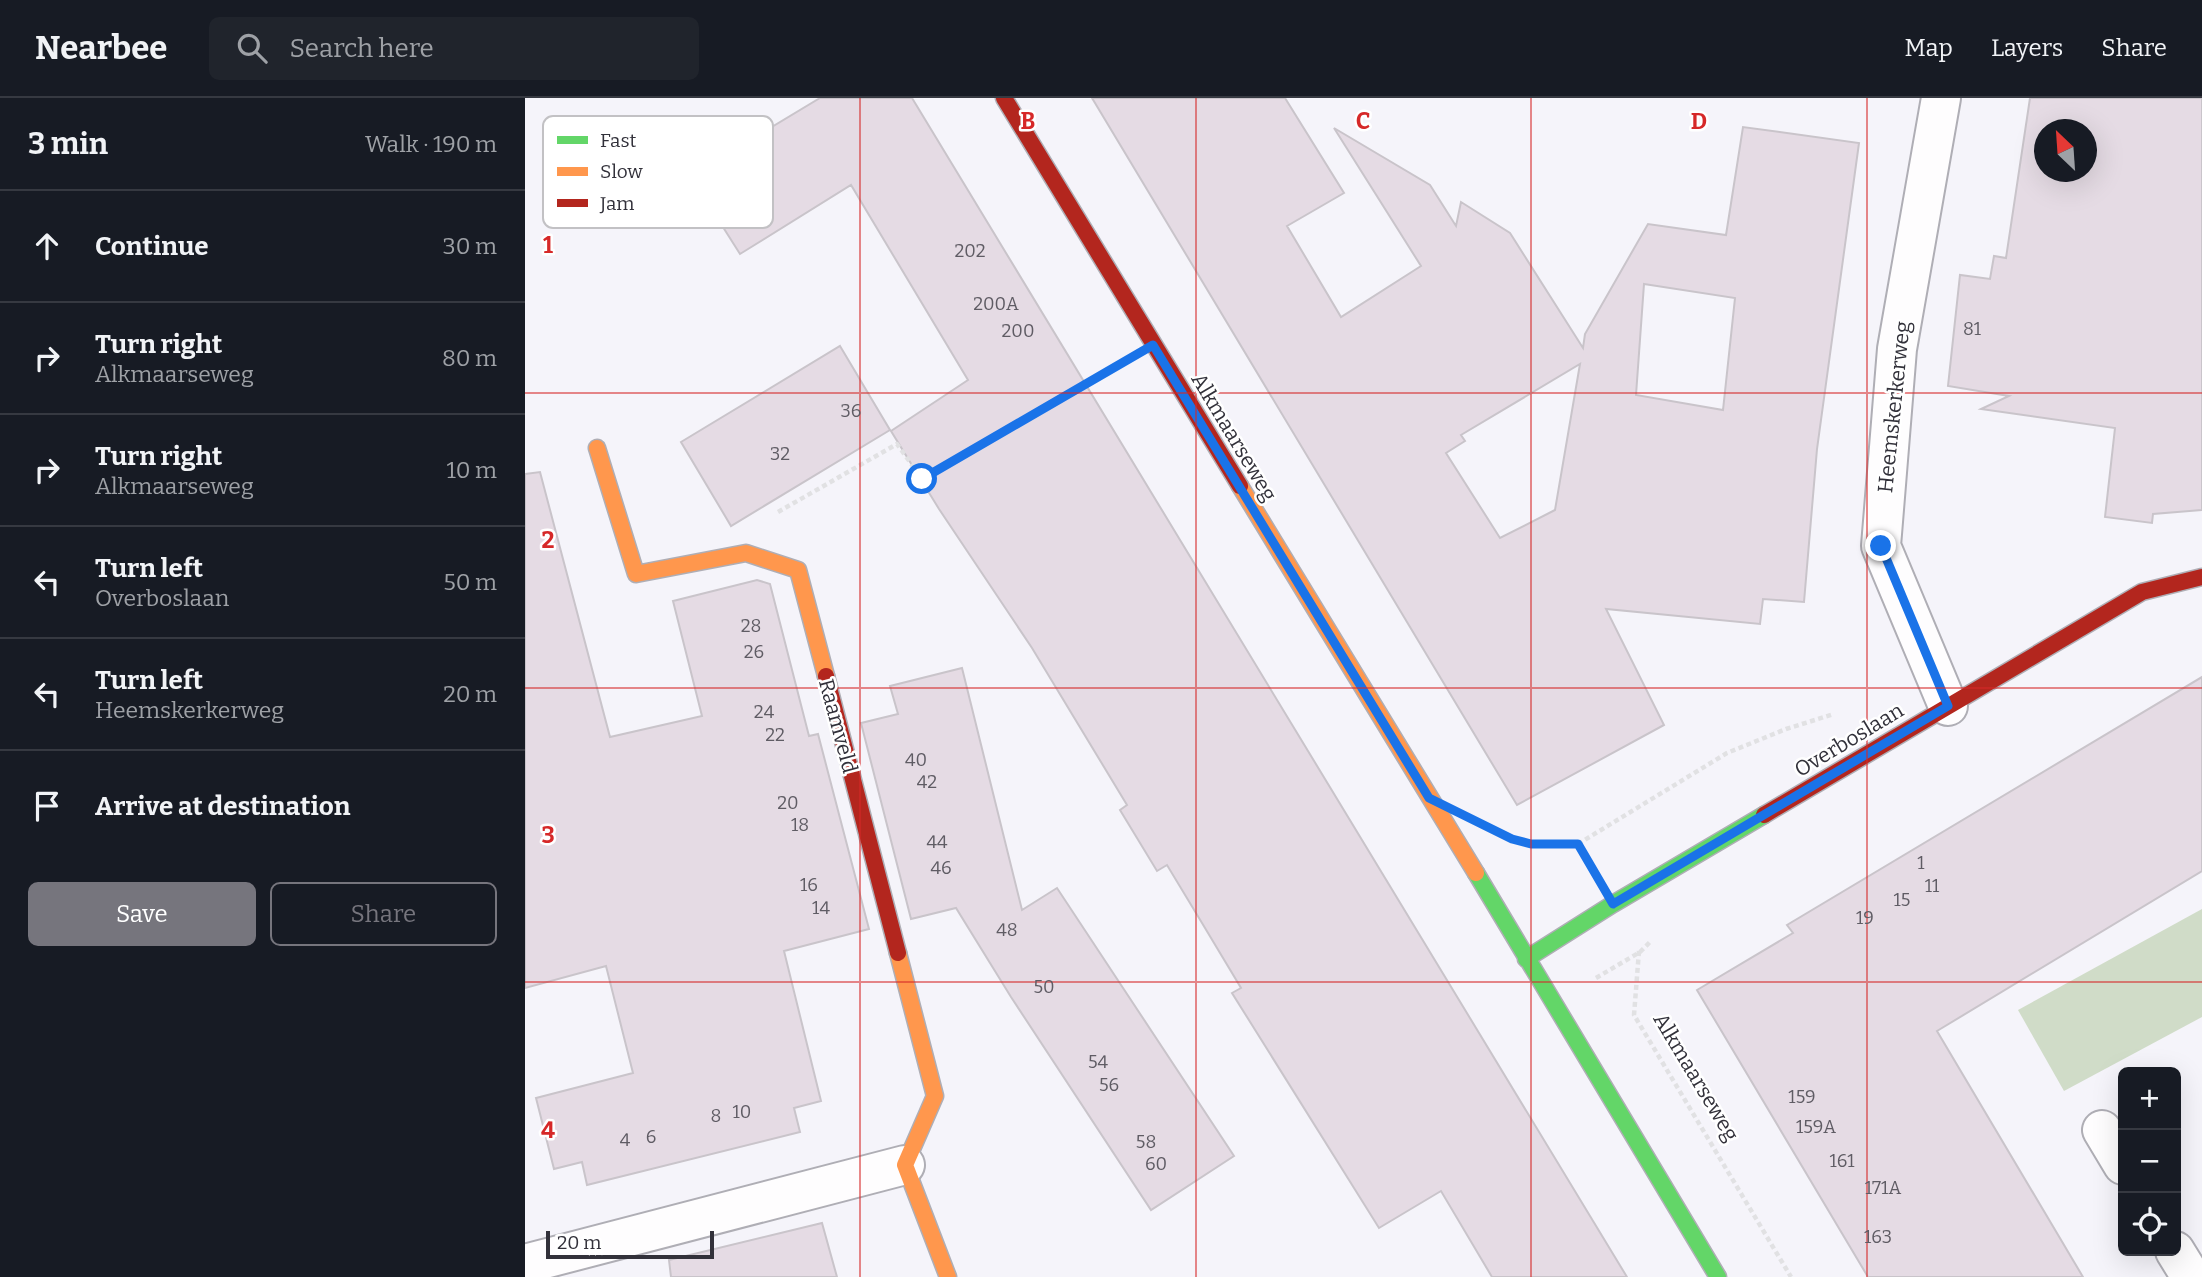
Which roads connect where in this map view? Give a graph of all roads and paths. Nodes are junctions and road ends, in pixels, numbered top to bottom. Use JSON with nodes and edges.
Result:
{"nodes":[{"id":1,"x":1004,"y":98,"type":"edge"},
{"id":2,"x":1941,"y":98,"type":"edge"},
{"id":3,"x":1153,"y":345,"type":"junction"},
{"id":4,"x":597,"y":448,"type":"dead end"},
{"id":5,"x":771,"y":561,"type":"junction"},
{"id":6,"x":2202,"y":577,"type":"edge"},
{"id":7,"x":1948,"y":706,"type":"junction"},
{"id":8,"x":1500,"y":833,"type":"dead end"},
{"id":9,"x":1613,"y":904,"type":"junction"},
{"id":10,"x":1526,"y":959,"type":"junction"},
{"id":11,"x":2102,"y":1130,"type":"dead end"},
{"id":12,"x":2118,"y":1157,"type":"edge"},
{"id":13,"x":905,"y":1165,"type":"junction"},
{"id":14,"x":2178,"y":1256,"type":"edge"},
{"id":15,"x":525,"y":1264,"type":"edge"},
{"id":16,"x":948,"y":1277,"type":"edge"},
{"id":17,"x":1719,"y":1277,"type":"edge"},
{"id":18,"x":1791,"y":1277,"type":"edge"},
{"id":19,"x":2191,"y":1277,"type":"edge"}],
"edges":[{"from":1,"to":3,"type":"street","name":"Alkmaarseweg"},
{"from":2,"to":7,"type":"street","name":"Heemskerkerweg"},
{"from":3,"to":5,"type":"path"},
{"from":3,"to":10,"type":"street","name":"Alkmaarseweg"},
{"from":4,"to":5,"type":"street","name":"Raamveld"},
{"from":5,"to":13,"type":"street","name":"Raamveld"},
{"from":6,"to":7,"type":"street","name":"Overboslaan"},
{"from":7,"to":9,"type":"street","name":"Overboslaan"},
{"from":8,"to":9,"type":"path","name":"Alkmaarseweg"},
{"from":9,"to":10,"type":"street","name":"Overboslaan"},
{"from":9,"to":18,"type":"path","name":"Alkmaarseweg"},
{"from":10,"to":17,"type":"street","name":"Alkmaarseweg"},
{"from":11,"to":12,"type":"street"},
{"from":13,"to":15,"type":"street"},
{"from":13,"to":16,"type":"street"},
{"from":14,"to":19,"type":"street"}]}
